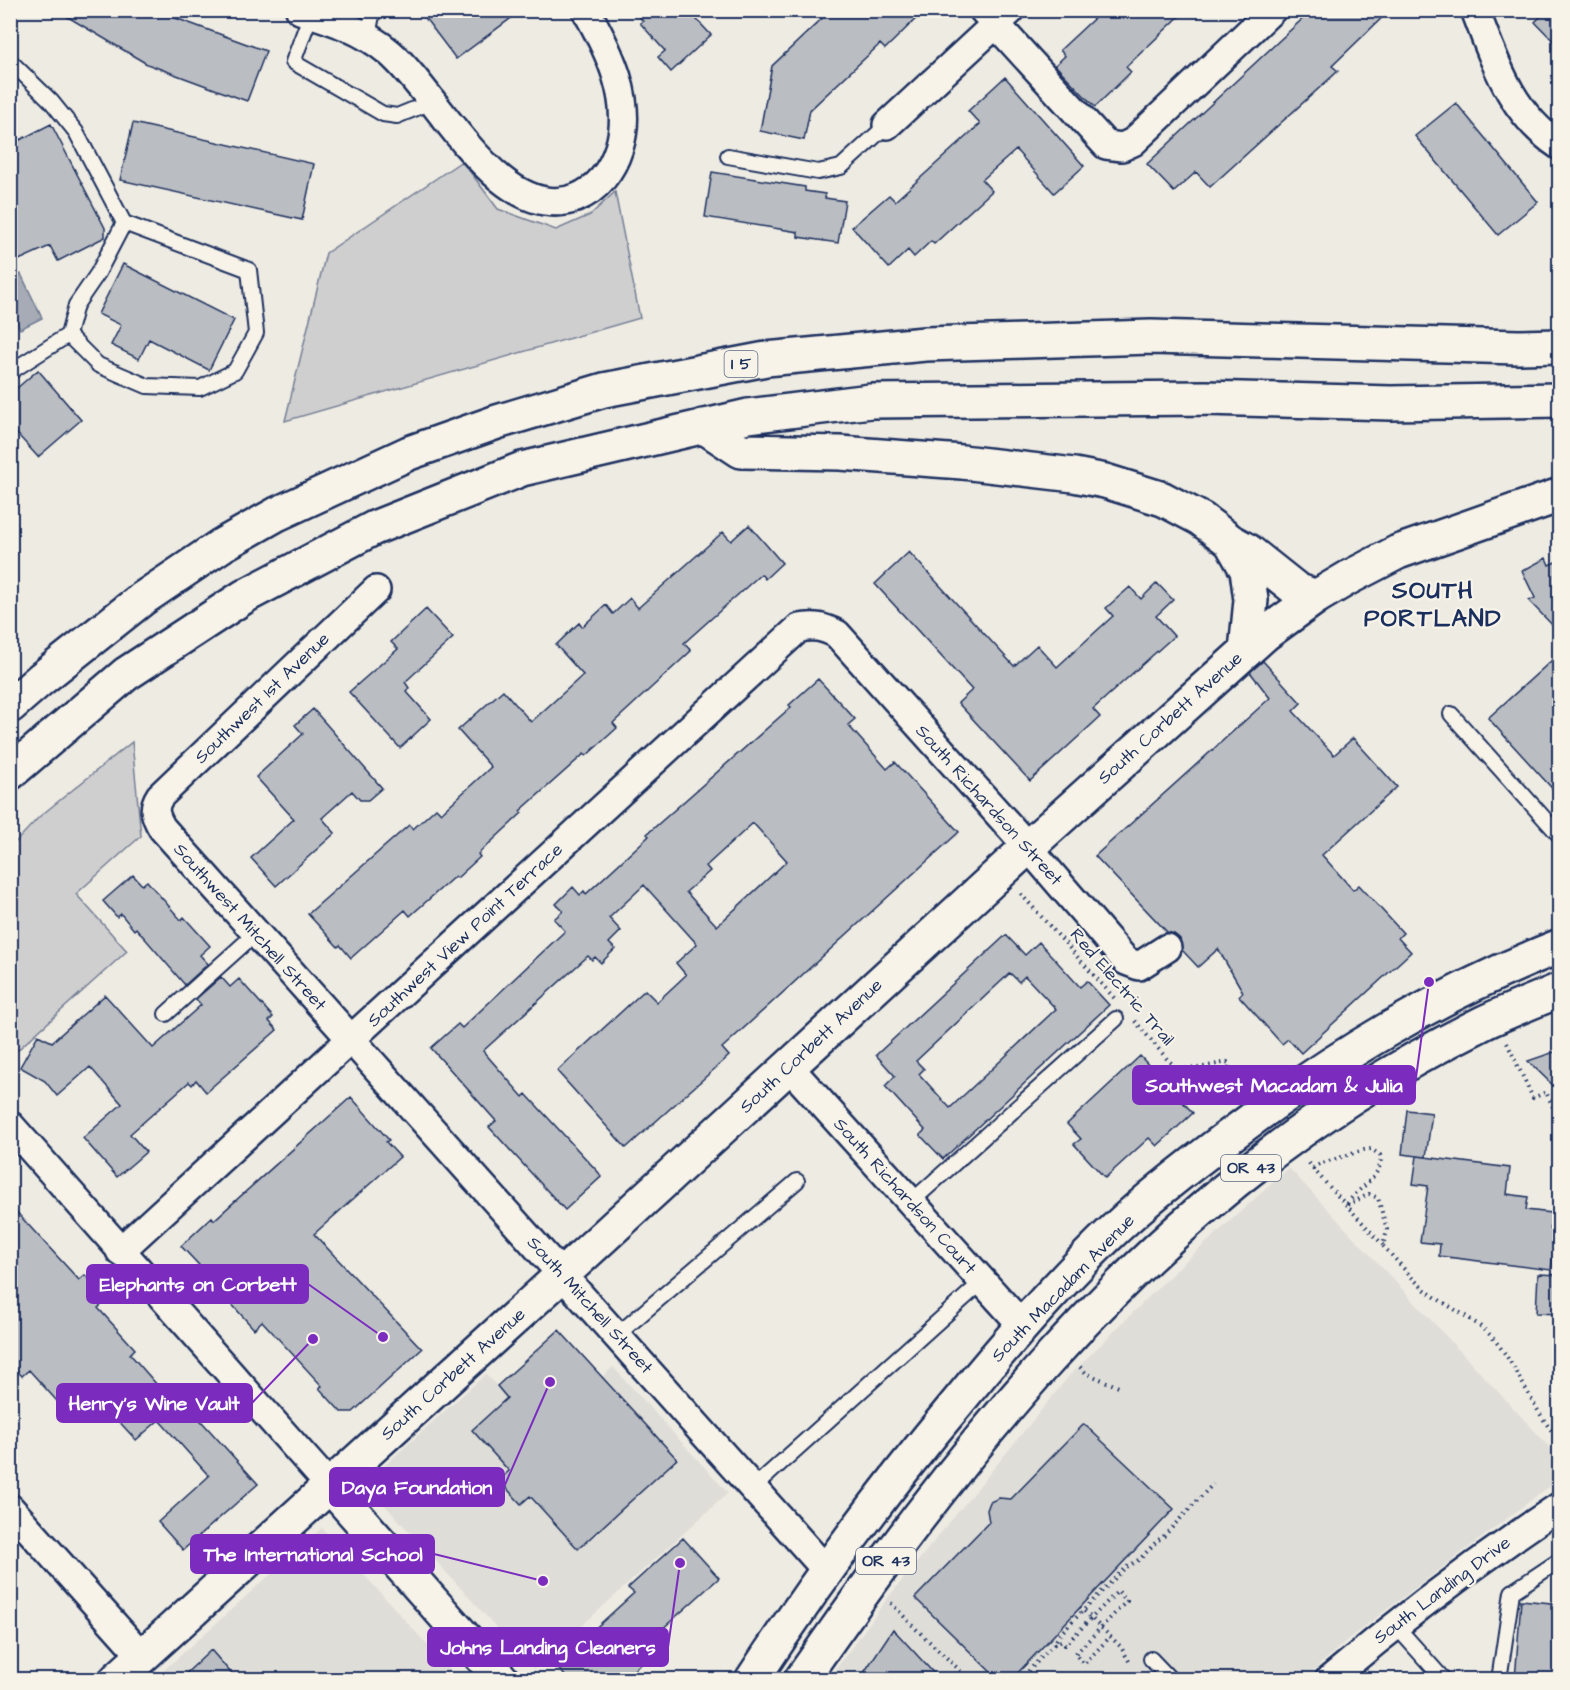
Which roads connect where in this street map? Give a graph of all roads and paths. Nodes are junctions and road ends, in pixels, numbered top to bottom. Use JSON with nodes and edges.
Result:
{"nodes":[{"id":1,"x":586,"y":10,"type":"edge"},
{"id":2,"x":1272,"y":10,"type":"edge"},
{"id":3,"x":1475,"y":11,"type":"edge"},
{"id":4,"x":305,"y":12,"type":"edge"},
{"id":5,"x":997,"y":15,"type":"edge"},
{"id":6,"x":370,"y":23,"type":"edge"},
{"id":7,"x":10,"y":61,"type":"edge"},
{"id":8,"x":434,"y":101,"type":"junction"},
{"id":9,"x":887,"y":125,"type":"joint"},
{"id":10,"x":1560,"y":146,"type":"edge"},
{"id":11,"x":728,"y":156,"type":"dead end"},
{"id":12,"x":124,"y":223,"type":"junction"},
{"id":13,"x":68,"y":335,"type":"junction"},
{"id":14,"x":1560,"y":346,"type":"edge"},
{"id":15,"x":10,"y":372,"type":"edge"},
{"id":16,"x":1560,"y":400,"type":"edge"},
{"id":17,"x":703,"y":426,"type":"junction"},
{"id":18,"x":1560,"y":495,"type":"edge"},
{"id":19,"x":1230,"y":541,"type":"junction"},
{"id":20,"x":376,"y":590,"type":"dead end"},
{"id":21,"x":1316,"y":597,"type":"junction"},
{"id":22,"x":812,"y":626,"type":"joint"},
{"id":23,"x":1245,"y":651,"type":"junction"},
{"id":24,"x":10,"y":706,"type":"edge"},
{"id":25,"x":1451,"y":714,"type":"dead end"},
{"id":26,"x":10,"y":773,"type":"edge"},
{"id":27,"x":154,"y":810,"type":"joint"},
{"id":28,"x":1560,"y":836,"type":"edge"},
{"id":29,"x":1028,"y":847,"type":"junction"},
{"id":30,"x":1000,"y":873,"type":"junction"},
{"id":31,"x":256,"y":933,"type":"junction"},
{"id":32,"x":1560,"y":946,"type":"edge"},
{"id":33,"x":1167,"y":948,"type":"dead end"},
{"id":34,"x":1560,"y":990,"type":"edge"},
{"id":35,"x":166,"y":1014,"type":"dead end"},
{"id":36,"x":1119,"y":1014,"type":"joint"},
{"id":37,"x":1130,"y":1015,"type":"dead end"},
{"id":38,"x":1496,"y":1018,"type":"junction"},
{"id":39,"x":352,"y":1040,"type":"junction"},
{"id":40,"x":789,"y":1067,"type":"junction"},
{"id":41,"x":1269,"y":1106,"type":"junction"},
{"id":42,"x":1560,"y":1122,"type":"edge"},
{"id":43,"x":10,"y":1125,"type":"edge"},
{"id":44,"x":1289,"y":1140,"type":"junction"},
{"id":45,"x":1313,"y":1168,"type":"junction"},
{"id":46,"x":797,"y":1181,"type":"dead end"},
{"id":47,"x":911,"y":1202,"type":"junction"},
{"id":48,"x":1346,"y":1206,"type":"junction"},
{"id":49,"x":1383,"y":1246,"type":"junction"},
{"id":50,"x":120,"y":1251,"type":"junction"},
{"id":51,"x":563,"y":1274,"type":"junction"},
{"id":52,"x":983,"y":1281,"type":"junction"},
{"id":53,"x":1022,"y":1325,"type":"junction"},
{"id":54,"x":617,"y":1335,"type":"junction"},
{"id":55,"x":1086,"y":1373,"type":"dead end"},
{"id":56,"x":1121,"y":1388,"type":"dead end"},
{"id":57,"x":1560,"y":1441,"type":"edge"},
{"id":58,"x":975,"y":1444,"type":"junction"},
{"id":59,"x":1213,"y":1484,"type":"dead end"},
{"id":60,"x":330,"y":1486,"type":"junction"},
{"id":61,"x":753,"y":1488,"type":"junction"},
{"id":62,"x":1560,"y":1506,"type":"edge"},
{"id":63,"x":10,"y":1508,"type":"edge"},
{"id":64,"x":1560,"y":1560,"type":"edge"},
{"id":65,"x":827,"y":1571,"type":"junction"},
{"id":66,"x":1082,"y":1609,"type":"junction"},
{"id":67,"x":901,"y":1613,"type":"dead end"},
{"id":68,"x":1091,"y":1618,"type":"junction"},
{"id":69,"x":1395,"y":1625,"type":"junction"},
{"id":70,"x":1101,"y":1628,"type":"junction"},
{"id":71,"x":1110,"y":1637,"type":"junction"},
{"id":72,"x":1054,"y":1644,"type":"junction"},
{"id":73,"x":142,"y":1656,"type":"junction"},
{"id":74,"x":1151,"y":1659,"type":"dead end"},
{"id":75,"x":1131,"y":1665,"type":"dead end"},
{"id":76,"x":116,"y":1680,"type":"edge"},
{"id":77,"x":502,"y":1680,"type":"edge"},
{"id":78,"x":752,"y":1680,"type":"edge"},
{"id":79,"x":801,"y":1680,"type":"edge"},
{"id":80,"x":970,"y":1680,"type":"edge"},
{"id":81,"x":1020,"y":1680,"type":"edge"},
{"id":82,"x":1171,"y":1680,"type":"edge"},
{"id":83,"x":1329,"y":1680,"type":"edge"},
{"id":84,"x":1444,"y":1680,"type":"edge"},
{"id":85,"x":1499,"y":1680,"type":"edge"}],
"edges":[{"from":1,"to":8,"type":"street"},
{"from":2,"to":5,"type":"street"},
{"from":3,"to":10,"type":"street"},
{"from":4,"to":6,"type":"street"},
{"from":4,"to":8,"type":"lane"},
{"from":5,"to":9,"type":"street"},
{"from":6,"to":8,"type":"street"},
{"from":7,"to":12,"type":"lane"},
{"from":9,"to":11,"type":"lane"},
{"from":12,"to":13,"type":"lane"},
{"from":12,"to":13,"type":"lane"},
{"from":13,"to":15,"type":"lane"},
{"from":14,"to":24,"type":"main road","number":"I 5"},
{"from":16,"to":17,"type":"main road"},
{"from":17,"to":19,"type":"main road"},
{"from":17,"to":26,"type":"main road"},
{"from":18,"to":21,"type":"main road","name":"South Corbett Avenue"},
{"from":19,"to":21,"type":"main road"},
{"from":19,"to":23,"type":"main road"},
{"from":20,"to":27,"type":"street","name":"Southwest 1st Avenue"},
{"from":21,"to":23,"type":"main road","name":"South Corbett Avenue"},
{"from":22,"to":29,"type":"street","name":"South Richardson Street"},
{"from":22,"to":39,"type":"street","name":"Southwest View Point Terrace"},
{"from":23,"to":29,"type":"main road","name":"South Corbett Avenue"},
{"from":25,"to":28,"type":"lane"},
{"from":27,"to":31,"type":"street","name":"Southwest Mitchell Street"},
{"from":29,"to":30,"type":"main road","name":"South Corbett Avenue"},
{"from":29,"to":33,"type":"street","name":"South Richardson Street"},
{"from":30,"to":36,"type":"path","name":"Red Electric Trail"},
{"from":30,"to":40,"type":"main road","name":"South Corbett Avenue"},
{"from":31,"to":35,"type":"lane"},
{"from":31,"to":39,"type":"street","name":"Southwest Mitchell Street"},
{"from":32,"to":41,"type":"main road","name":"South Macadam Avenue","number":"OR 43"},
{"from":34,"to":38,"type":"main road","number":"OR 43"},
{"from":36,"to":47,"type":"lane"},
{"from":37,"to":41,"type":"path","name":"Red Electric Trail"},
{"from":38,"to":42,"type":"path"},
{"from":38,"to":44,"type":"main road","number":"OR 43"},
{"from":39,"to":50,"type":"street","name":"Southwest View Point Terrace"},
{"from":39,"to":51,"type":"street","name":"South Mitchell Street"},
{"from":40,"to":47,"type":"street","name":"South Richardson Court"},
{"from":40,"to":51,"type":"main road","name":"South Corbett Avenue"},
{"from":41,"to":53,"type":"main road","name":"South Macadam Avenue","number":"OR 43"},
{"from":43,"to":50,"type":"street"},
{"from":44,"to":45,"type":"path"},
{"from":44,"to":58,"type":"main road","number":"OR 43"},
{"from":45,"to":48,"type":"path"},
{"from":45,"to":48,"type":"path"},
{"from":46,"to":54,"type":"lane"},
{"from":47,"to":52,"type":"street","name":"South Richardson Court"},
{"from":48,"to":49,"type":"path"},
{"from":48,"to":49,"type":"path"},
{"from":49,"to":57,"type":"path"},
{"from":50,"to":60,"type":"street"},
{"from":51,"to":54,"type":"street","name":"South Mitchell Street"},
{"from":51,"to":60,"type":"main road","name":"South Corbett Avenue"},
{"from":52,"to":53,"type":"street","name":"South Richardson Court"},
{"from":52,"to":61,"type":"lane"},
{"from":53,"to":58,"type":"main road"},
{"from":53,"to":65,"type":"main road","name":"South Macadam Avenue","number":"OR 43"},
{"from":54,"to":61,"type":"street","name":"South Mitchell Street"},
{"from":55,"to":56,"type":"path"},
{"from":58,"to":79,"type":"main road","number":"OR 43"},
{"from":59,"to":66,"type":"path"},
{"from":60,"to":73,"type":"main road","name":"South Corbett Avenue"},
{"from":60,"to":77,"type":"main road"},
{"from":61,"to":65,"type":"street","name":"South Mitchell Street"},
{"from":62,"to":69,"type":"street","name":"South Landing Drive"},
{"from":63,"to":73,"type":"street"},
{"from":64,"to":85,"type":"lane"},
{"from":65,"to":78,"type":"main road","name":"South Macadam Avenue","number":"OR 43"},
{"from":66,"to":68,"type":"path"},
{"from":66,"to":72,"type":"path"},
{"from":67,"to":80,"type":"path"},
{"from":68,"to":70,"type":"path"},
{"from":68,"to":70,"type":"path"},
{"from":68,"to":72,"type":"path"},
{"from":69,"to":83,"type":"street","name":"South Landing Drive"},
{"from":69,"to":84,"type":"lane"},
{"from":70,"to":71,"type":"path"},
{"from":70,"to":71,"type":"path"},
{"from":71,"to":75,"type":"path"},
{"from":72,"to":81,"type":"path"},
{"from":73,"to":76,"type":"main road","name":"South Corbett Avenue"},
{"from":74,"to":82,"type":"lane"}]}
